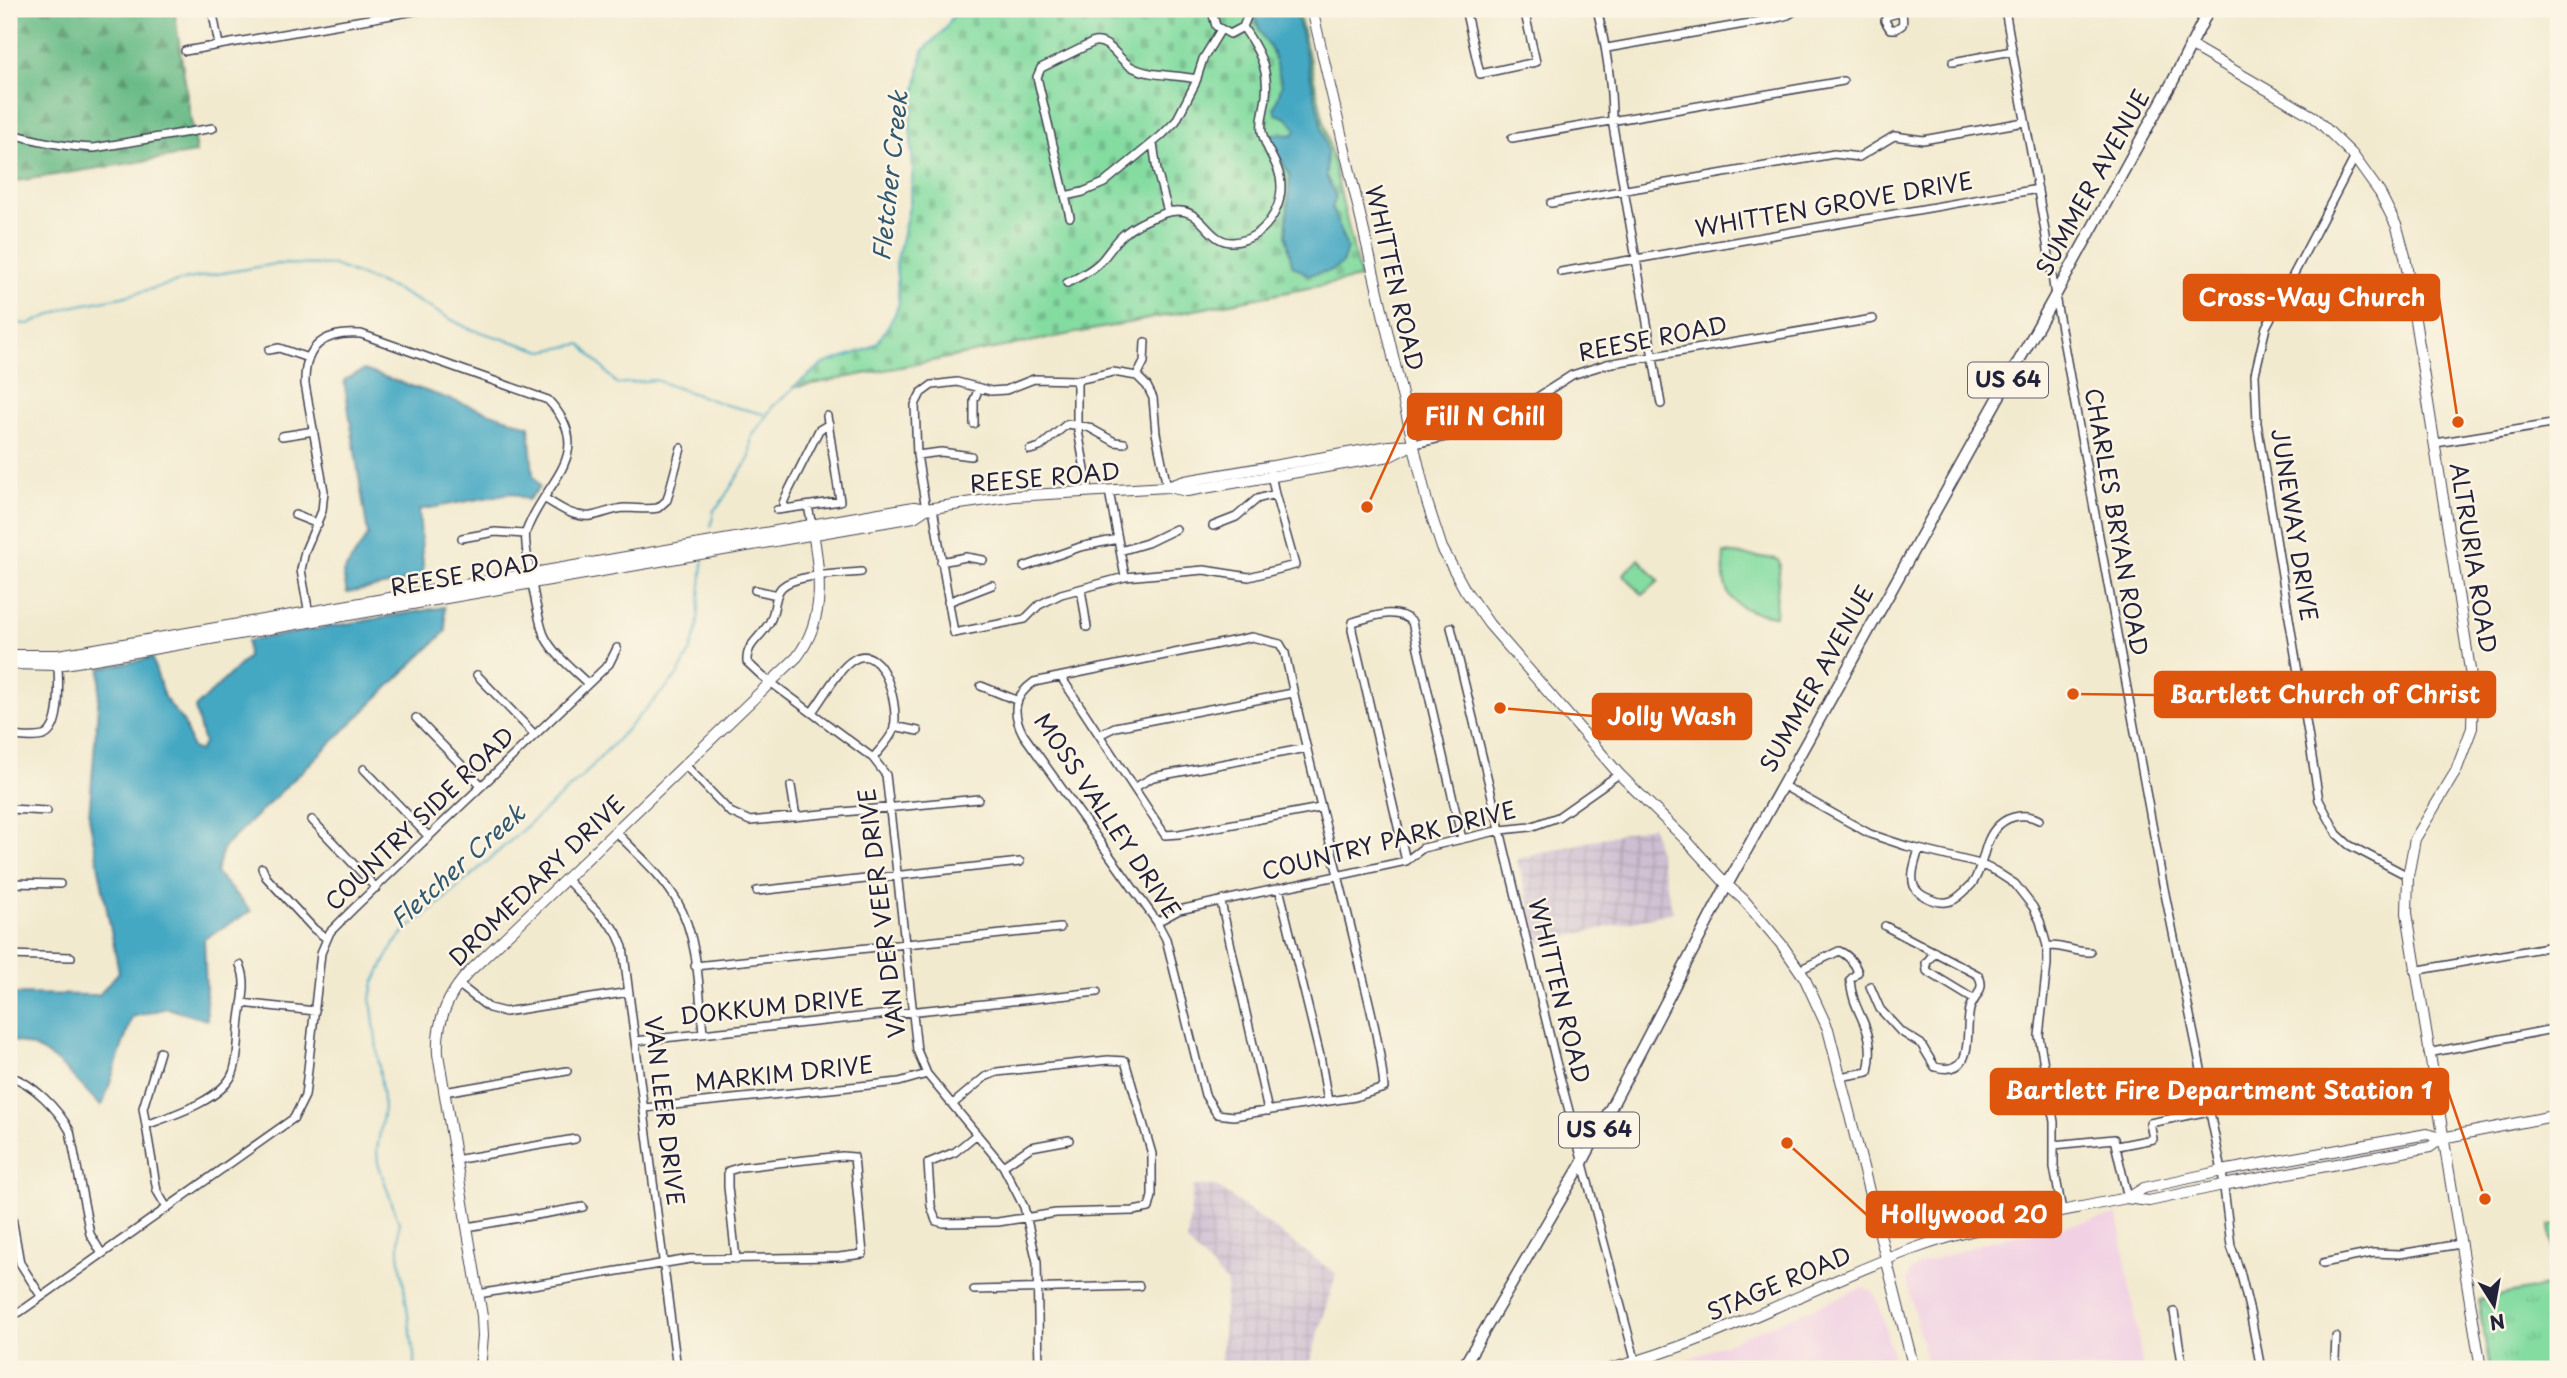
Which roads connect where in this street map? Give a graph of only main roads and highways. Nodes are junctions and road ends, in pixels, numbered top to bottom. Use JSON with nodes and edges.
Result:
{"nodes":[{"id":1,"x":1312,"y":9,"type":"edge"},
{"id":2,"x":2209,"y":9,"type":"edge"},
{"id":3,"x":2190,"y":45,"type":"junction"},
{"id":4,"x":1414,"y":444,"type":"junction"},
{"id":5,"x":813,"y":530,"type":"junction"},
{"id":6,"x":9,"y":655,"type":"edge"},
{"id":7,"x":58,"y":660,"type":"junction"},
{"id":8,"x":9,"y":664,"type":"edge"},
{"id":9,"x":1727,"y":885,"type":"junction"},
{"id":10,"x":2558,"y":1115,"type":"edge"},
{"id":11,"x":2442,"y":1138,"type":"junction"},
{"id":12,"x":2326,"y":1152,"type":"junction"},
{"id":13,"x":2328,"y":1166,"type":"junction"},
{"id":14,"x":2128,"y":1198,"type":"junction"},
{"id":15,"x":1886,"y":1259,"type":"junction"},
{"id":16,"x":480,"y":1369,"type":"edge"},
{"id":17,"x":1462,"y":1369,"type":"edge"},
{"id":18,"x":1610,"y":1369,"type":"edge"},
{"id":19,"x":1914,"y":1369,"type":"edge"},
{"id":20,"x":2481,"y":1369,"type":"edge"}],
"edges":[{"from":1,"to":4,"type":"main road","name":"WHITTEN ROAD"},
{"from":2,"to":3,"type":"main road","name":"SUMMER AVENUE","number":"US 64"},
{"from":3,"to":9,"type":"main road","name":"SUMMER AVENUE","number":"US 64"},
{"from":3,"to":11,"type":"main road","name":"ALTRURIA ROAD"},
{"from":4,"to":5,"type":"main road","name":"REESE ROAD"},
{"from":4,"to":9,"type":"main road","name":"WHITTEN ROAD"},
{"from":5,"to":7,"type":"main road","name":"REESE ROAD"},
{"from":5,"to":16,"type":"main road","name":"DROMEDARY DRIVE"},
{"from":6,"to":7,"type":"main road","name":"REESE ROAD"},
{"from":7,"to":8,"type":"main road","name":"REESE ROAD"},
{"from":9,"to":15,"type":"main road","name":"WHITTEN ROAD"},
{"from":9,"to":17,"type":"main road","name":"SUMMER AVENUE","number":"US 64"},
{"from":10,"to":11,"type":"main road","name":"STAGE ROAD"},
{"from":11,"to":12,"type":"main road","name":"STAGE ROAD"},
{"from":11,"to":13,"type":"main road","name":"STAGE ROAD"},
{"from":11,"to":20,"type":"main road","name":"ALTRURIA ROAD"},
{"from":12,"to":13,"type":"main road"},
{"from":12,"to":14,"type":"main road","name":"STAGE ROAD"},
{"from":13,"to":14,"type":"main road","name":"STAGE ROAD"},
{"from":14,"to":15,"type":"main road","name":"STAGE ROAD"},
{"from":15,"to":18,"type":"main road","name":"STAGE ROAD"},
{"from":15,"to":19,"type":"main road","name":"WHITTEN ROAD"}]}
